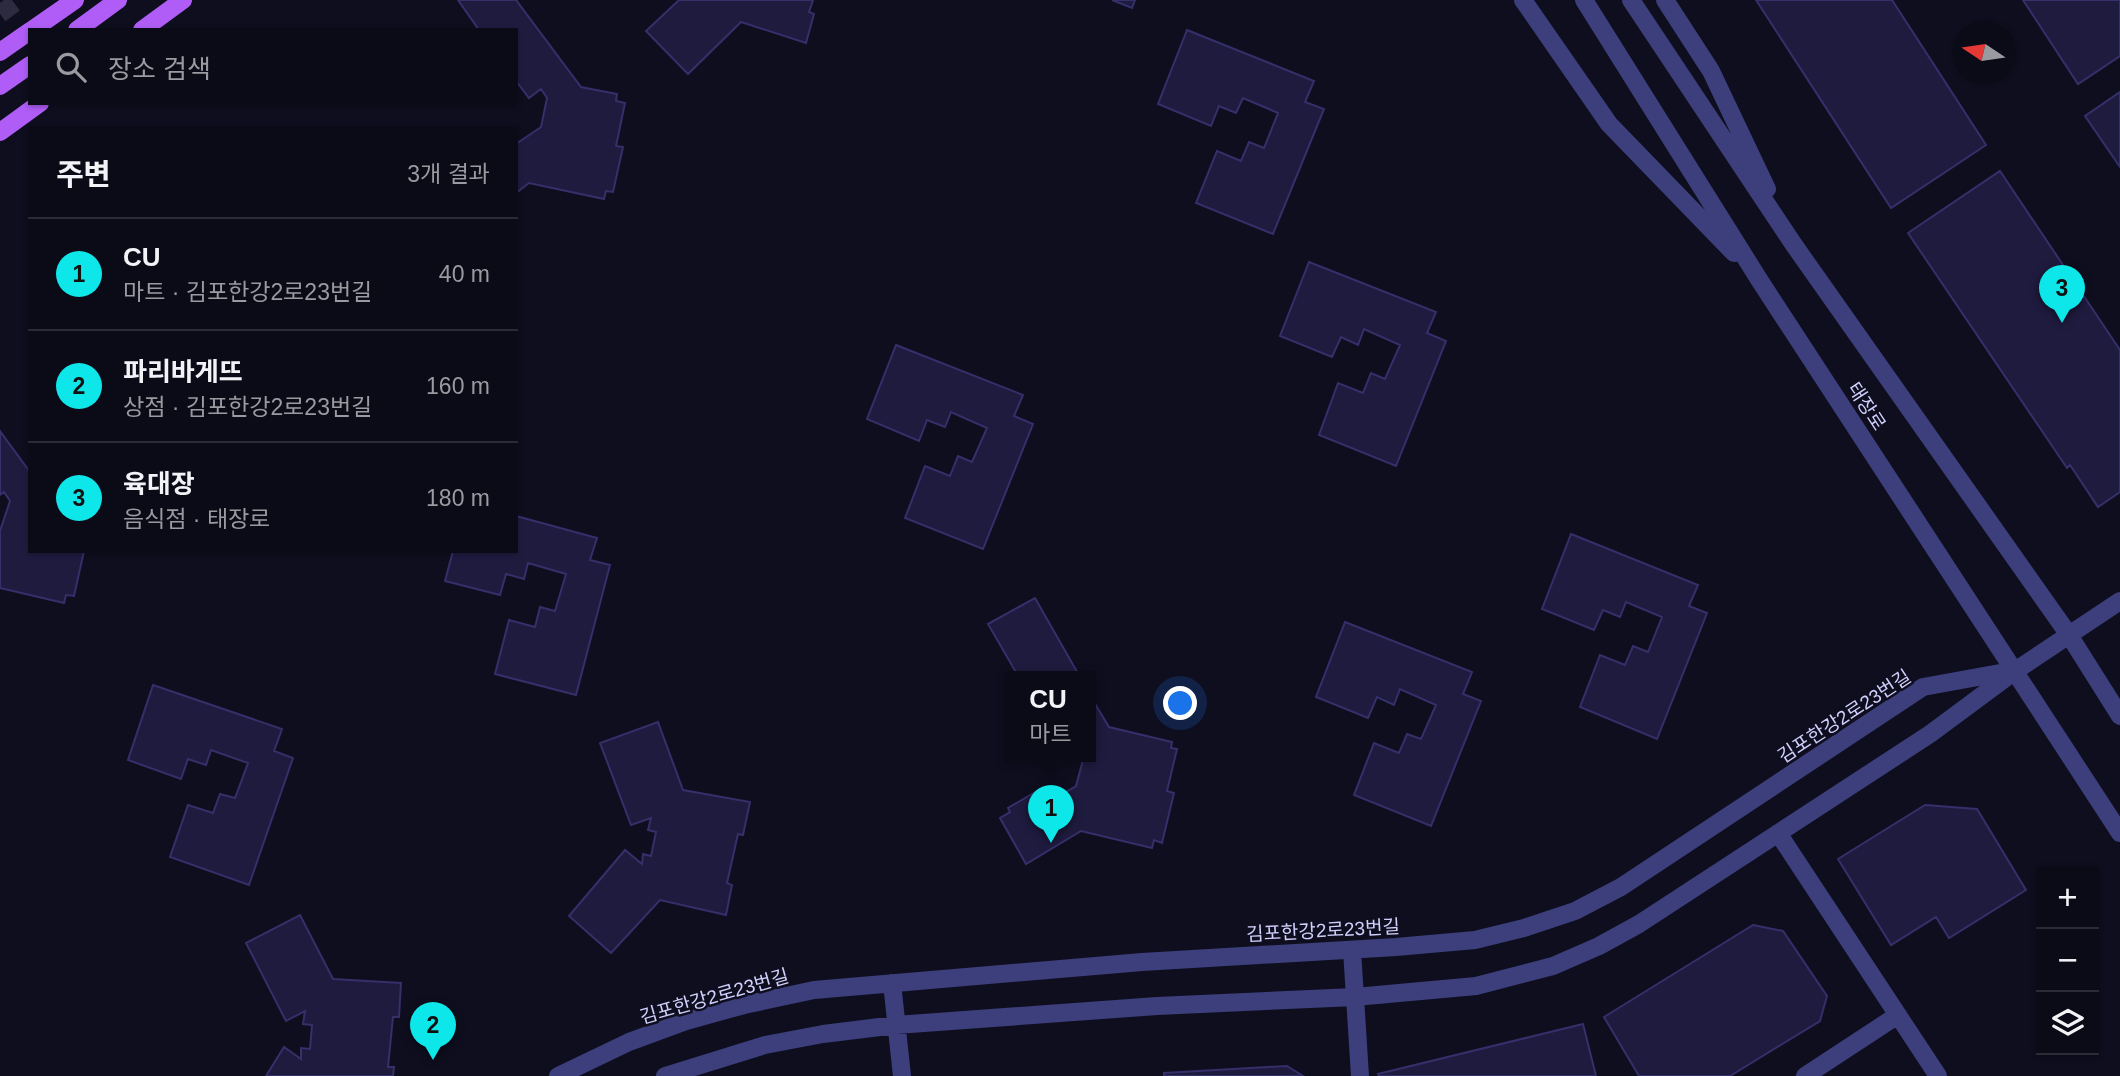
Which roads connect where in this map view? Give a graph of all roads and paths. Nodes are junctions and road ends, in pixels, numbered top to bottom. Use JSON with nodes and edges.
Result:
{"nodes":[{"id":1,"x":75,"y":0,"type":"edge"},
{"id":2,"x":118,"y":0,"type":"edge"},
{"id":3,"x":183,"y":0,"type":"edge"},
{"id":4,"x":1523,"y":0,"type":"edge"},
{"id":5,"x":1584,"y":0,"type":"edge"},
{"id":6,"x":1631,"y":0,"type":"edge"},
{"id":7,"x":1665,"y":0,"type":"edge"},
{"id":8,"x":35,"y":28,"type":"edge"},
{"id":9,"x":80,"y":28,"type":"edge"},
{"id":10,"x":145,"y":28,"type":"edge"},
{"id":11,"x":28,"y":33,"type":"edge"},
{"id":12,"x":0,"y":52,"type":"edge"},
{"id":13,"x":28,"y":66,"type":"edge"},
{"id":14,"x":0,"y":86,"type":"edge"},
{"id":15,"x":37,"y":105,"type":"edge"},
{"id":16,"x":0,"y":132,"type":"edge"},
{"id":17,"x":1794,"y":246,"type":"junction"},
{"id":18,"x":1760,"y":281,"type":"junction"},
{"id":19,"x":2120,"y":601,"type":"edge"},
{"id":20,"x":2069,"y":635,"type":"junction"},
{"id":21,"x":2015,"y":671,"type":"junction"},
{"id":22,"x":2120,"y":716,"type":"edge"},
{"id":23,"x":2120,"y":833,"type":"edge"},
{"id":24,"x":1778,"y":834,"type":"junction"},
{"id":25,"x":1352,"y":950,"type":"junction"},
{"id":26,"x":892,"y":983,"type":"junction"},
{"id":27,"x":1355,"y":997,"type":"junction"},
{"id":28,"x":1898,"y":1015,"type":"junction"},
{"id":29,"x":896,"y":1025,"type":"junction"},
{"id":30,"x":558,"y":1076,"type":"edge"},
{"id":31,"x":665,"y":1076,"type":"edge"},
{"id":32,"x":902,"y":1076,"type":"edge"},
{"id":33,"x":1360,"y":1076,"type":"edge"},
{"id":34,"x":1805,"y":1076,"type":"edge"},
{"id":35,"x":1938,"y":1076,"type":"edge"}],
"edges":[{"from":1,"to":8,"type":"main road"},
{"from":2,"to":9,"type":"main road"},
{"from":3,"to":10,"type":"main road"},
{"from":4,"to":18,"type":"street"},
{"from":5,"to":18,"type":"street","name":"태장로"},
{"from":6,"to":17,"type":"street","name":"태장로"},
{"from":7,"to":17,"type":"street"},
{"from":11,"to":12,"type":"main road"},
{"from":13,"to":14,"type":"main road"},
{"from":15,"to":16,"type":"main road"},
{"from":17,"to":20,"type":"street","name":"태장로"},
{"from":18,"to":21,"type":"street","name":"태장로"},
{"from":19,"to":20,"type":"street"},
{"from":20,"to":21,"type":"street"},
{"from":20,"to":22,"type":"street","name":"태장로"},
{"from":21,"to":23,"type":"street","name":"태장로"},
{"from":21,"to":24,"type":"street"},
{"from":21,"to":25,"type":"street","name":"김포한강2로23번길"},
{"from":24,"to":27,"type":"street"},
{"from":24,"to":28,"type":"street"},
{"from":25,"to":26,"type":"street","name":"김포한강2로23번길"},
{"from":25,"to":27,"type":"street"},
{"from":26,"to":29,"type":"street"},
{"from":26,"to":30,"type":"street","name":"김포한강2로23번길"},
{"from":27,"to":29,"type":"street"},
{"from":27,"to":33,"type":"street"},
{"from":28,"to":34,"type":"street"},
{"from":28,"to":35,"type":"street"},
{"from":29,"to":31,"type":"street"},
{"from":29,"to":32,"type":"street"}]}
